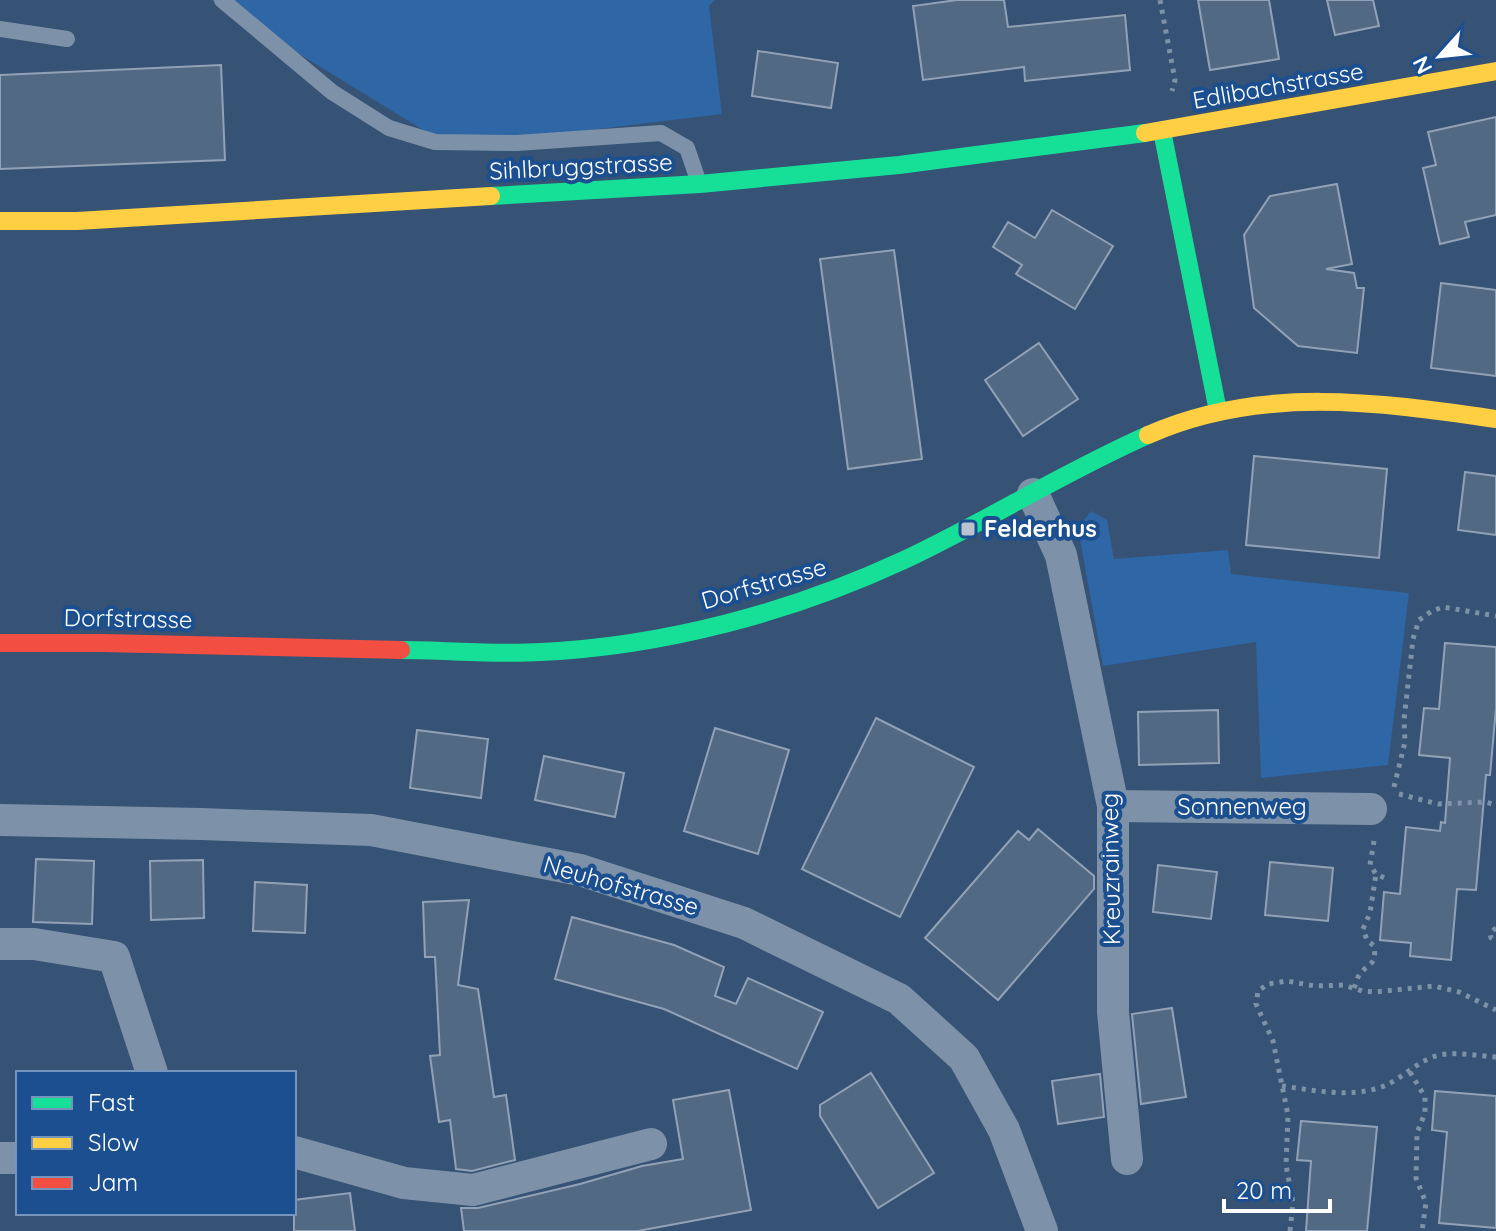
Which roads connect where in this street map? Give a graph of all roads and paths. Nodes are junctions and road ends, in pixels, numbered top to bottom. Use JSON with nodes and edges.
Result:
{"nodes":[{"id":1,"x":222,"y":0,"type":"edge"},
{"id":2,"x":1160,"y":0,"type":"edge"},
{"id":3,"x":0,"y":29,"type":"edge"},
{"id":4,"x":67,"y":39,"type":"dead end"},
{"id":5,"x":1496,"y":71,"type":"edge"},
{"id":6,"x":1162,"y":131,"type":"junction"},
{"id":7,"x":700,"y":184,"type":"junction"},
{"id":8,"x":0,"y":221,"type":"edge"},
{"id":9,"x":1218,"y":411,"type":"junction"},
{"id":10,"x":1496,"y":419,"type":"edge"},
{"id":11,"x":1033,"y":494,"type":"junction"},
{"id":12,"x":1496,"y":616,"type":"edge"},
{"id":13,"x":0,"y":643,"type":"edge"},
{"id":14,"x":1496,"y":805,"type":"edge"},
{"id":15,"x":1113,"y":806,"type":"junction"},
{"id":16,"x":0,"y":820,"type":"edge"},
{"id":17,"x":1375,"y":820,"type":"joint"},
{"id":18,"x":1376,"y":874,"type":"junction"},
{"id":19,"x":1387,"y":879,"type":"dead end"},
{"id":20,"x":1496,"y":928,"type":"edge"},
{"id":21,"x":1496,"y":940,"type":"edge"},
{"id":22,"x":0,"y":944,"type":"edge"},
{"id":23,"x":1354,"y":988,"type":"junction"},
{"id":24,"x":1496,"y":1010,"type":"edge"},
{"id":25,"x":1496,"y":1057,"type":"edge"},
{"id":26,"x":151,"y":1071,"type":"edge"},
{"id":27,"x":1410,"y":1072,"type":"junction"},
{"id":28,"x":1282,"y":1086,"type":"junction"},
{"id":29,"x":651,"y":1144,"type":"dead end"},
{"id":30,"x":296,"y":1153,"type":"edge"},
{"id":31,"x":1127,"y":1159,"type":"dead end"},
{"id":32,"x":1042,"y":1231,"type":"edge"},
{"id":33,"x":1290,"y":1231,"type":"edge"},
{"id":34,"x":1422,"y":1231,"type":"edge"}],
"edges":[{"from":1,"to":7,"type":"lane"},
{"from":2,"to":6,"type":"path"},
{"from":3,"to":4,"type":"lane"},
{"from":5,"to":6,"type":"street","name":"Edlibachstrasse"},
{"from":6,"to":7,"type":"street","name":"Sihlbruggstrasse"},
{"from":6,"to":9,"type":"street"},
{"from":7,"to":8,"type":"street","name":"Sihlbruggstrasse"},
{"from":9,"to":10,"type":"street","name":"Dorfstrasse"},
{"from":9,"to":11,"type":"street","name":"Dorfstrasse"},
{"from":11,"to":13,"type":"street","name":"Dorfstrasse"},
{"from":11,"to":15,"type":"street","name":"Kreuzrainweg"},
{"from":12,"to":14,"type":"path"},
{"from":15,"to":17,"type":"street","name":"Sonnenweg"},
{"from":15,"to":31,"type":"street","name":"Kreuzrainweg"},
{"from":16,"to":32,"type":"street","name":"Neuhofstrasse"},
{"from":17,"to":18,"type":"path"},
{"from":18,"to":19,"type":"path"},
{"from":18,"to":23,"type":"path"},
{"from":20,"to":21,"type":"path"},
{"from":22,"to":26,"type":"street"},
{"from":23,"to":24,"type":"path"},
{"from":23,"to":28,"type":"path"},
{"from":25,"to":27,"type":"path"},
{"from":27,"to":28,"type":"path"},
{"from":27,"to":34,"type":"path"},
{"from":28,"to":33,"type":"path"},
{"from":29,"to":30,"type":"street"}]}
